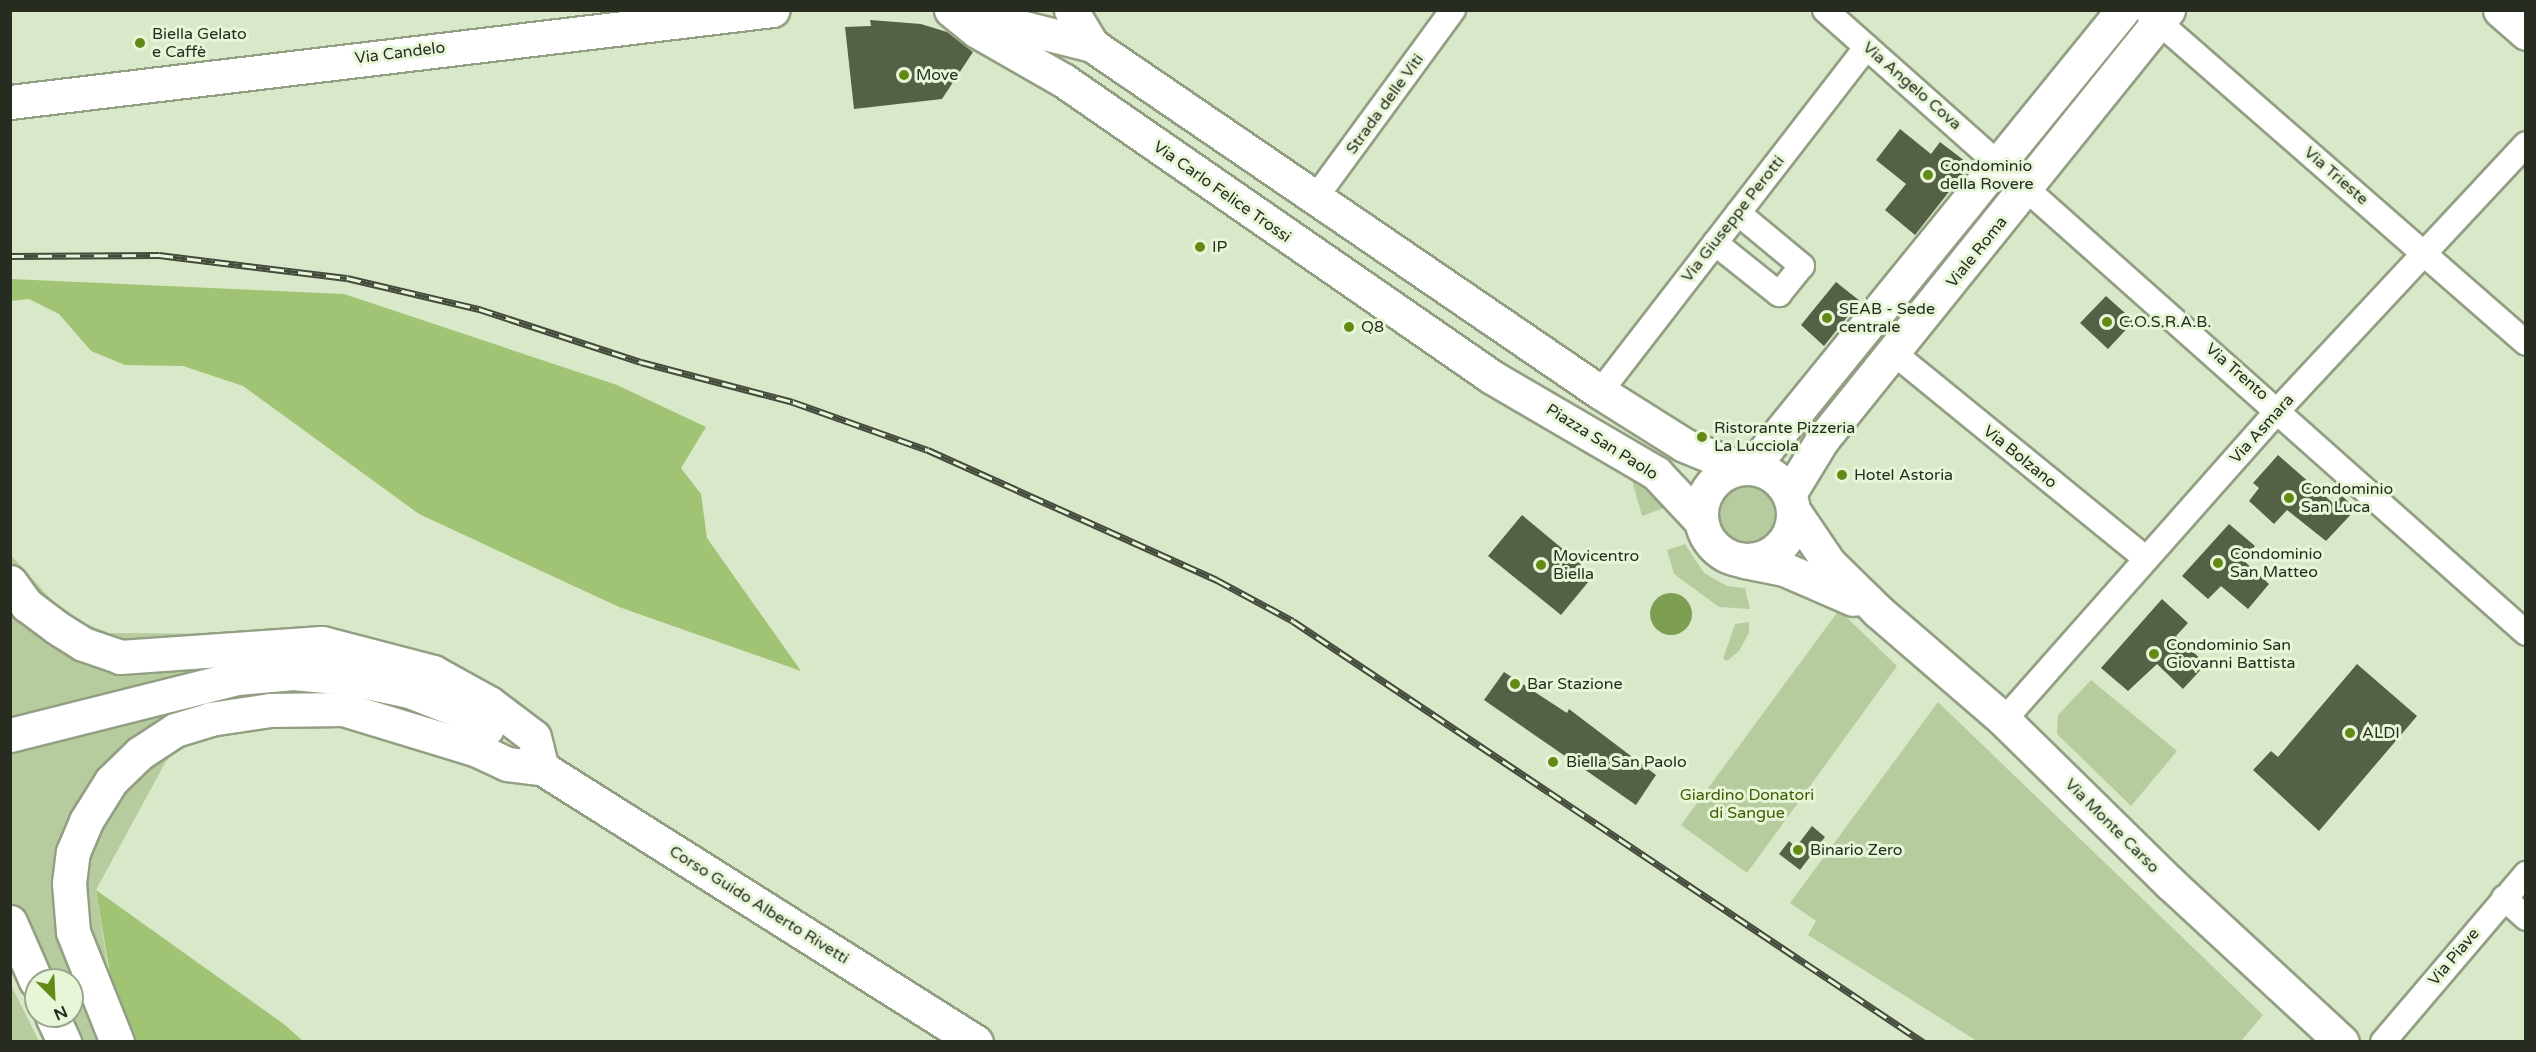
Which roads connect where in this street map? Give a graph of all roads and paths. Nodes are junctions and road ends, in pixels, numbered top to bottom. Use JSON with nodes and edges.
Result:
{"nodes":[{"id":1,"x":771,"y":10,"type":"edge"},
{"id":2,"x":951,"y":10,"type":"edge"},
{"id":3,"x":993,"y":10,"type":"edge"},
{"id":4,"x":1071,"y":10,"type":"edge"},
{"id":5,"x":1453,"y":10,"type":"edge"},
{"id":6,"x":1826,"y":10,"type":"edge"},
{"id":7,"x":2122,"y":10,"type":"edge"},
{"id":8,"x":2500,"y":10,"type":"edge"},
{"id":9,"x":2157,"y":14,"type":"edge"},
{"id":10,"x":2526,"y":33,"type":"edge"},
{"id":11,"x":1092,"y":45,"type":"junction"},
{"id":12,"x":1867,"y":47,"type":"junction"},
{"id":13,"x":17,"y":105,"type":"edge"},
{"id":14,"x":2526,"y":144,"type":"edge"},
{"id":15,"x":2000,"y":162,"type":"junction"},
{"id":16,"x":2028,"y":189,"type":"junction"},
{"id":17,"x":1317,"y":197,"type":"junction"},
{"id":18,"x":1738,"y":213,"type":"junction"},
{"id":19,"x":1715,"y":243,"type":"junction"},
{"id":20,"x":2427,"y":254,"type":"junction"},
{"id":21,"x":2526,"y":343,"type":"edge"},
{"id":22,"x":1895,"y":354,"type":"junction"},
{"id":23,"x":1492,"y":377,"type":"joint"},
{"id":24,"x":1600,"y":392,"type":"junction"},
{"id":25,"x":2279,"y":409,"type":"junction"},
{"id":26,"x":1746,"y":468,"type":"junction"},
{"id":27,"x":1791,"y":502,"type":"junction"},
{"id":28,"x":1701,"y":521,"type":"junction"},
{"id":29,"x":1739,"y":560,"type":"junction"},
{"id":30,"x":2146,"y":560,"type":"junction"},
{"id":31,"x":10,"y":582,"type":"edge"},
{"id":32,"x":1879,"y":612,"type":"junction"},
{"id":33,"x":2526,"y":633,"type":"edge"},
{"id":34,"x":2004,"y":720,"type":"junction"},
{"id":35,"x":21,"y":732,"type":"edge"},
{"id":36,"x":542,"y":768,"type":"junction"},
{"id":37,"x":2526,"y":873,"type":"edge"},
{"id":38,"x":2504,"y":898,"type":"junction"},
{"id":39,"x":2526,"y":918,"type":"edge"},
{"id":40,"x":10,"y":922,"type":"edge"},
{"id":41,"x":30,"y":968,"type":"edge"},
{"id":42,"x":117,"y":1041,"type":"edge"},
{"id":43,"x":976,"y":1041,"type":"edge"},
{"id":44,"x":2342,"y":1041,"type":"edge"},
{"id":45,"x":2384,"y":1041,"type":"edge"}],
"edges":[{"from":1,"to":13,"type":"main road","name":"Via Candelo"},
{"from":2,"to":23,"type":"main road","name":"Via Carlo Felice Trossi"},
{"from":3,"to":11,"type":"main road"},
{"from":4,"to":11,"type":"main road"},
{"from":5,"to":17,"type":"street","name":"Strada delle Viti"},
{"from":6,"to":12,"type":"street","name":"Via Angelo Cova"},
{"from":7,"to":15,"type":"main road"},
{"from":8,"to":10,"type":"main road"},
{"from":9,"to":16,"type":"main road","name":"Viale Roma"},
{"from":9,"to":20,"type":"street","name":"Via Trieste"},
{"from":11,"to":17,"type":"main road"},
{"from":12,"to":15,"type":"street","name":"Via Angelo Cova"},
{"from":12,"to":18,"type":"street","name":"Via Giuseppe Perotti"},
{"from":14,"to":20,"type":"street","name":"Via Asmara"},
{"from":15,"to":16,"type":"street","name":"Via Trento"},
{"from":15,"to":26,"type":"main road"},
{"from":16,"to":22,"type":"main road","name":"Viale Roma"},
{"from":16,"to":25,"type":"street","name":"Via Trento"},
{"from":17,"to":24,"type":"main road"},
{"from":18,"to":19,"type":"street","name":"Via Giuseppe Perotti"},
{"from":18,"to":19,"type":"street"},
{"from":19,"to":24,"type":"street","name":"Via Giuseppe Perotti"},
{"from":20,"to":21,"type":"street","name":"Via Trieste"},
{"from":20,"to":25,"type":"street","name":"Via Asmara"},
{"from":22,"to":27,"type":"main road","name":"Viale Roma"},
{"from":22,"to":30,"type":"street","name":"Via Bolzano"},
{"from":23,"to":28,"type":"main road","name":"Piazza San Paolo"},
{"from":24,"to":26,"type":"main road"},
{"from":25,"to":30,"type":"street","name":"Via Asmara"},
{"from":25,"to":33,"type":"street","name":"Via Trento"},
{"from":26,"to":27,"type":"main road"},
{"from":26,"to":28,"type":"main road"},
{"from":27,"to":29,"type":"main road"},
{"from":27,"to":32,"type":"main road","name":"Via Monte Carso"},
{"from":28,"to":29,"type":"main road","name":"Piazza San Paolo"},
{"from":29,"to":32,"type":"main road","name":"Via Monte Carso"},
{"from":30,"to":34,"type":"street","name":"Via Asmara"},
{"from":31,"to":36,"type":"main road"},
{"from":32,"to":34,"type":"main road","name":"Via Monte Carso"},
{"from":34,"to":44,"type":"main road","name":"Via Monte Carso"},
{"from":35,"to":36,"type":"main road","name":"Corso Guido Alberto Rivetti"},
{"from":36,"to":42,"type":"main road"},
{"from":36,"to":43,"type":"main road","name":"Corso Guido Alberto Rivetti"},
{"from":37,"to":38,"type":"street","name":"Via Piave"},
{"from":38,"to":39,"type":"street"},
{"from":38,"to":45,"type":"street","name":"Via Piave"},
{"from":40,"to":41,"type":"main road"}]}
